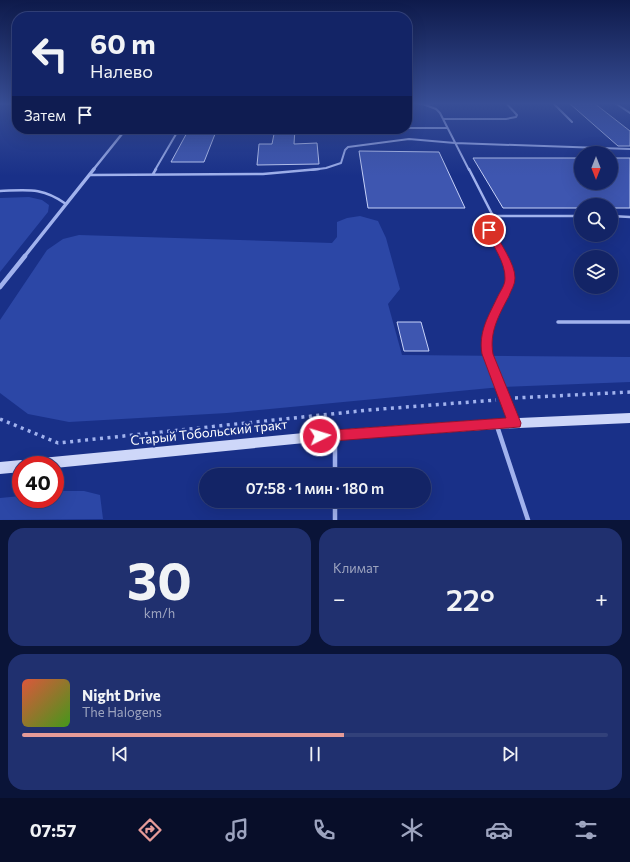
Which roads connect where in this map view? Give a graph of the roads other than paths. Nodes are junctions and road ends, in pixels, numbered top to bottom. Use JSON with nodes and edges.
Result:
{"nodes":[{"id":1,"x":412,"y":128,"type":"edge"},
{"id":2,"x":447,"y":128,"type":"joint"},
{"id":3,"x":122,"y":134,"type":"edge"},
{"id":4,"x":176,"y":134,"type":"edge"},
{"id":5,"x":455,"y":143,"type":"junction"},
{"id":6,"x":630,"y":149,"type":"edge"},
{"id":7,"x":153,"y":174,"type":"junction"},
{"id":8,"x":90,"y":175,"type":"junction"},
{"id":9,"x":0,"y":191,"type":"edge"},
{"id":10,"x":66,"y":204,"type":"junction"},
{"id":11,"x":574,"y":216,"type":"edge"},
{"id":12,"x":618,"y":216,"type":"edge"},
{"id":13,"x":630,"y":217,"type":"edge"},
{"id":14,"x":489,"y":230,"type":"dead end"},
{"id":15,"x":0,"y":287,"type":"edge"},
{"id":16,"x":558,"y":322,"type":"dead end"},
{"id":17,"x":630,"y":322,"type":"edge"},
{"id":18,"x":630,"y":418,"type":"edge"},
{"id":19,"x":515,"y":423,"type":"junction"},
{"id":20,"x":496,"y":424,"type":"junction"},
{"id":21,"x":335,"y":435,"type":"junction"},
{"id":22,"x":64,"y":462,"type":"edge"},
{"id":23,"x":12,"y":467,"type":"edge"},
{"id":24,"x":0,"y":468,"type":"edge"},
{"id":25,"x":335,"y":468,"type":"edge"},
{"id":26,"x":335,"y":508,"type":"edge"},
{"id":27,"x":335,"y":520,"type":"edge"},
{"id":28,"x":528,"y":520,"type":"edge"}],
"edges":[{"from":1,"to":2,"type":"lane"},
{"from":2,"to":5,"type":"lane"},
{"from":3,"to":8,"type":"street"},
{"from":4,"to":7,"type":"lane"},
{"from":5,"to":6,"type":"lane"},
{"from":5,"to":7,"type":"lane"},
{"from":5,"to":11,"type":"lane"},
{"from":7,"to":8,"type":"lane"},
{"from":8,"to":10,"type":"street"},
{"from":9,"to":10,"type":"lane"},
{"from":10,"to":15,"type":"street"},
{"from":12,"to":13,"type":"lane"},
{"from":14,"to":19,"type":"lane"},
{"from":16,"to":17,"type":"lane"},
{"from":18,"to":19,"type":"street","name":"Старый Тобольский тракт"},
{"from":19,"to":20,"type":"street","name":"Старый Тобольский тракт"},
{"from":20,"to":21,"type":"street","name":"Старый Тобольский тракт"},
{"from":20,"to":28,"type":"lane"},
{"from":21,"to":22,"type":"street","name":"Старый Тобольский тракт"},
{"from":21,"to":25,"type":"lane"},
{"from":23,"to":24,"type":"street"},
{"from":26,"to":27,"type":"lane"}]}
